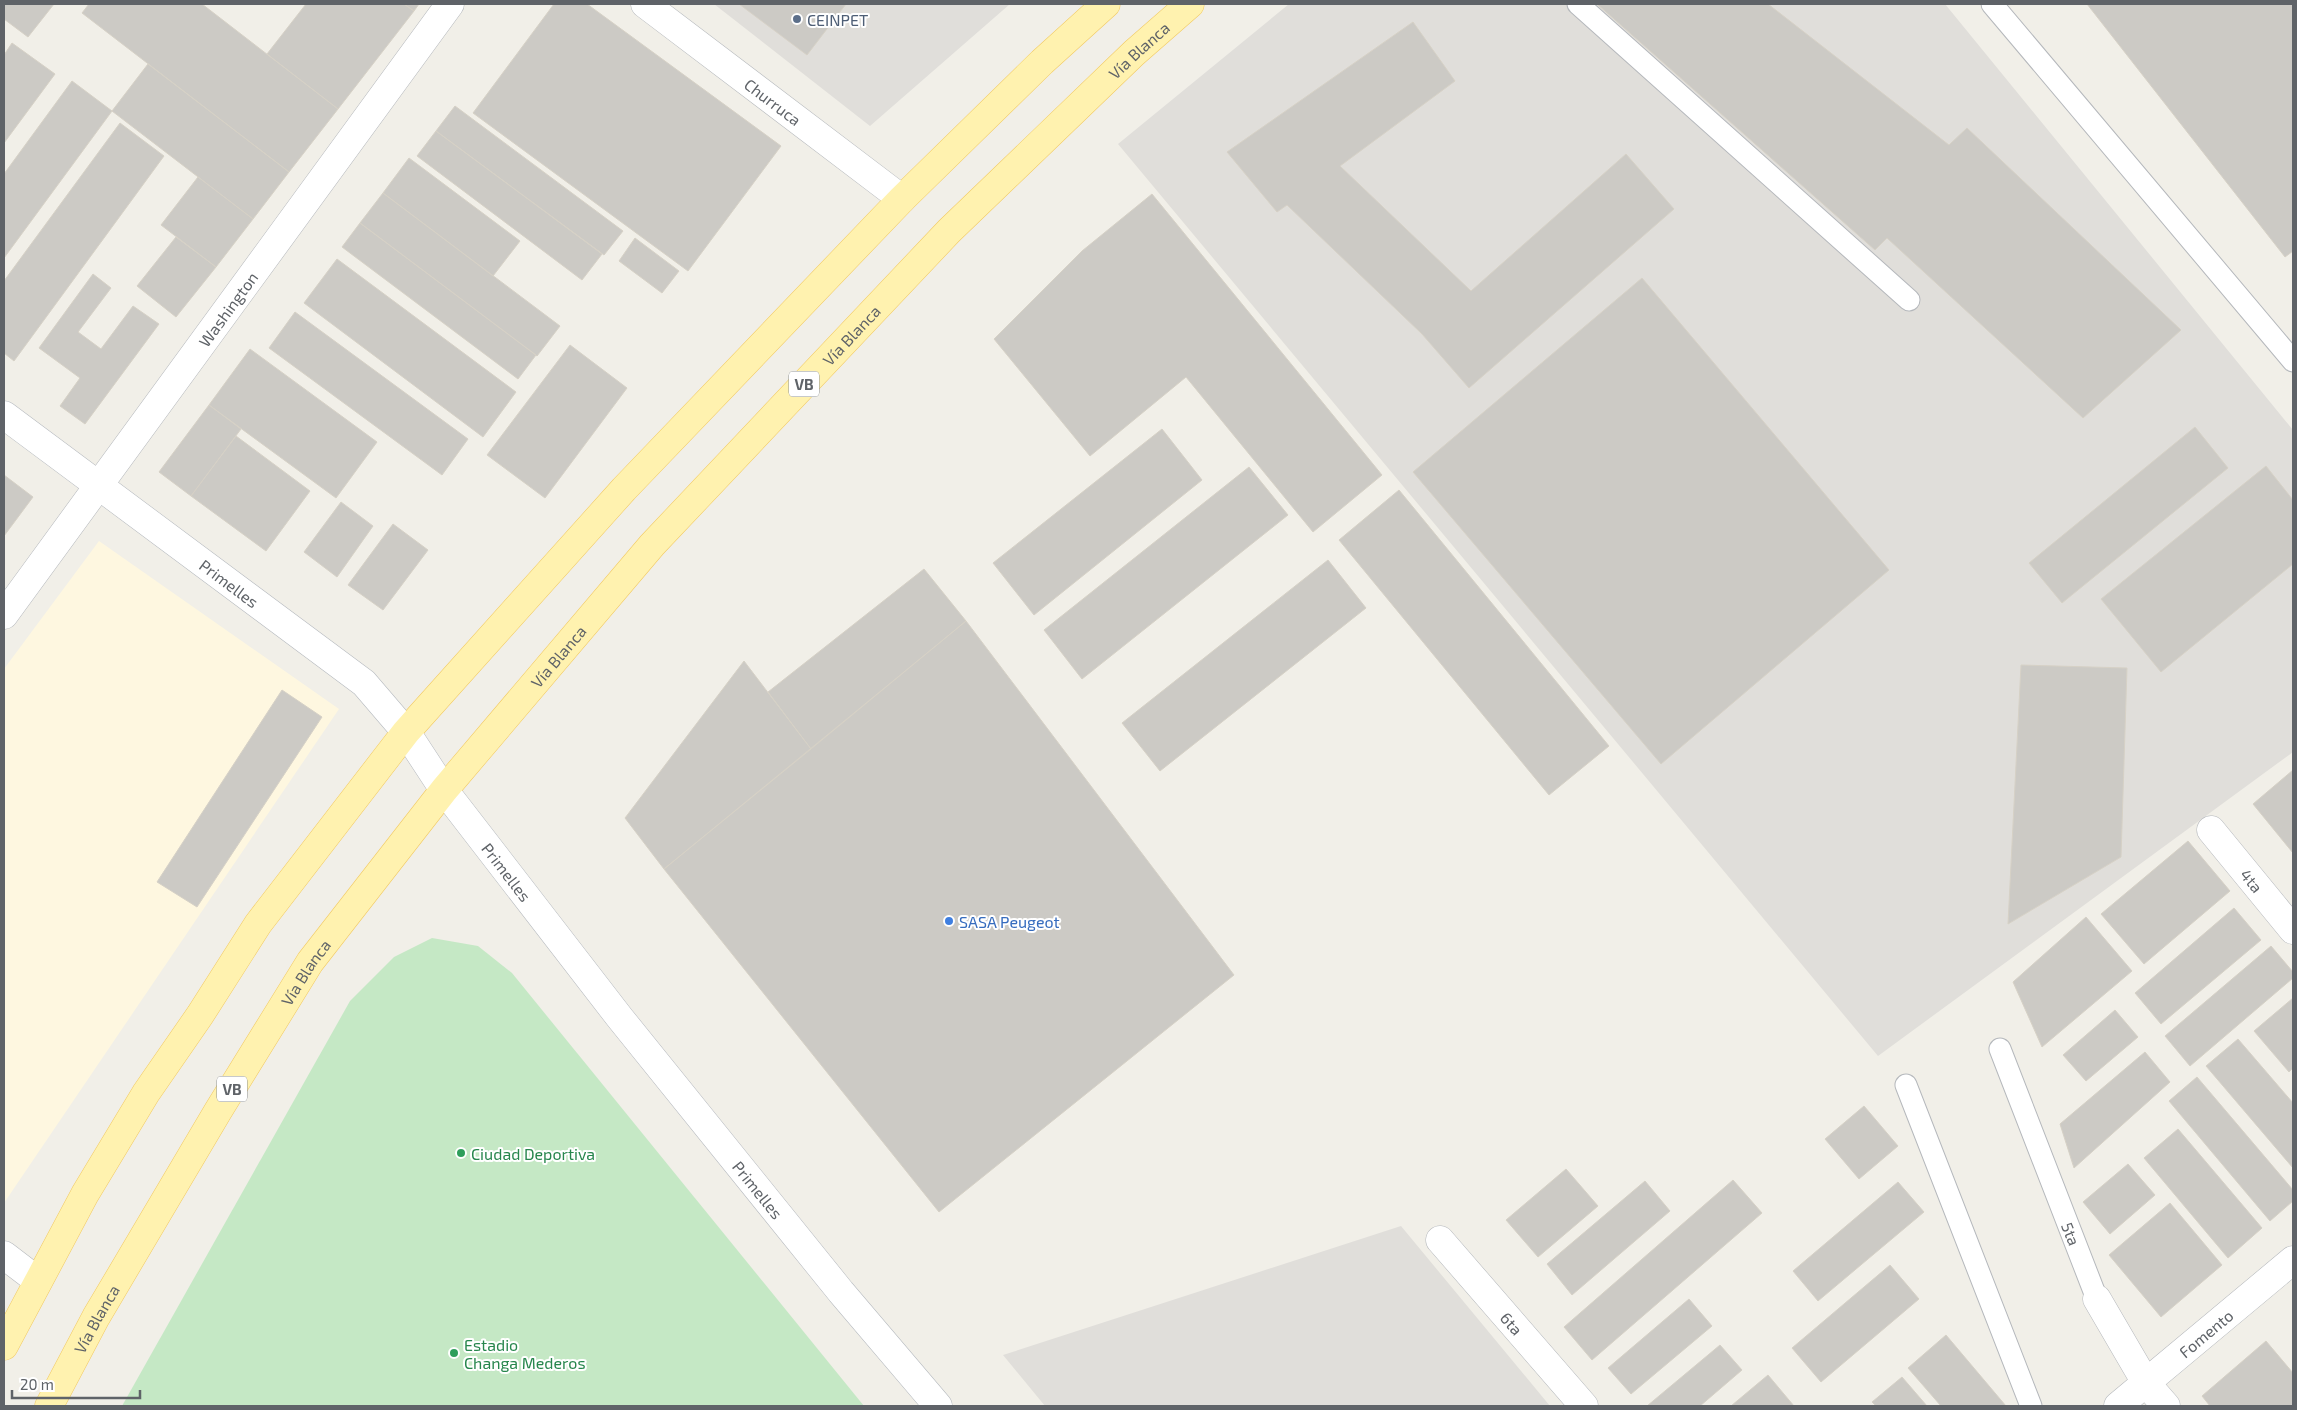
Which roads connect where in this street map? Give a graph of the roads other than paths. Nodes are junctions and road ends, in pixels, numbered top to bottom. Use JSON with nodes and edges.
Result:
{"nodes":[{"id":1,"x":450,"y":4,"type":"edge"},
{"id":2,"x":645,"y":4,"type":"edge"},
{"id":3,"x":1106,"y":4,"type":"edge"},
{"id":4,"x":1190,"y":4,"type":"edge"},
{"id":5,"x":1578,"y":4,"type":"edge"},
{"id":6,"x":1992,"y":4,"type":"edge"},
{"id":7,"x":902,"y":199,"type":"junction"},
{"id":8,"x":1909,"y":300,"type":"dead end"},
{"id":9,"x":2293,"y":362,"type":"edge"},
{"id":10,"x":4,"y":415,"type":"edge"},
{"id":11,"x":98,"y":486,"type":"junction"},
{"id":12,"x":4,"y":615,"type":"edge"},
{"id":13,"x":406,"y":732,"type":"junction"},
{"id":14,"x":444,"y":790,"type":"junction"},
{"id":15,"x":2211,"y":830,"type":"dead end"},
{"id":16,"x":2293,"y":930,"type":"edge"},
{"id":17,"x":2000,"y":1049,"type":"dead end"},
{"id":18,"x":1906,"y":1085,"type":"dead end"},
{"id":19,"x":1440,"y":1240,"type":"dead end"},
{"id":20,"x":4,"y":1255,"type":"edge"},
{"id":21,"x":2293,"y":1260,"type":"edge"},
{"id":22,"x":38,"y":1280,"type":"junction"},
{"id":23,"x":2097,"y":1299,"type":"joint"},
{"id":24,"x":4,"y":1346,"type":"edge"},
{"id":25,"x":2146,"y":1383,"type":"junction"},
{"id":26,"x":49,"y":1406,"type":"edge"},
{"id":27,"x":938,"y":1406,"type":"edge"},
{"id":28,"x":1584,"y":1406,"type":"edge"},
{"id":29,"x":2030,"y":1406,"type":"edge"},
{"id":30,"x":2118,"y":1406,"type":"edge"},
{"id":31,"x":2166,"y":1406,"type":"edge"}],
"edges":[{"from":1,"to":11,"type":"street","name":"Washington"},
{"from":2,"to":7,"type":"street","name":"Churruca"},
{"from":3,"to":7,"type":"main road"},
{"from":4,"to":14,"type":"main road","name":"Vía Blanca","number":"VB"},
{"from":5,"to":8,"type":"lane"},
{"from":6,"to":9,"type":"lane"},
{"from":7,"to":13,"type":"main road"},
{"from":10,"to":11,"type":"street","name":"Primelles"},
{"from":11,"to":12,"type":"street","name":"Washington"},
{"from":11,"to":13,"type":"street","name":"Primelles"},
{"from":13,"to":14,"type":"street","name":"Primelles"},
{"from":13,"to":22,"type":"main road"},
{"from":14,"to":26,"type":"main road","name":"Vía Blanca","number":"VB"},
{"from":14,"to":27,"type":"street","name":"Primelles"},
{"from":15,"to":16,"type":"street","name":"4ta"},
{"from":17,"to":23,"type":"lane","name":"5ta"},
{"from":18,"to":29,"type":"lane"},
{"from":19,"to":28,"type":"street","name":"6ta"},
{"from":20,"to":22,"type":"street"},
{"from":21,"to":25,"type":"street","name":"Fomento"},
{"from":22,"to":24,"type":"main road"},
{"from":23,"to":25,"type":"street","name":"5ta"},
{"from":25,"to":30,"type":"street","name":"Fomento"},
{"from":25,"to":31,"type":"street","name":"5ta"}]}
